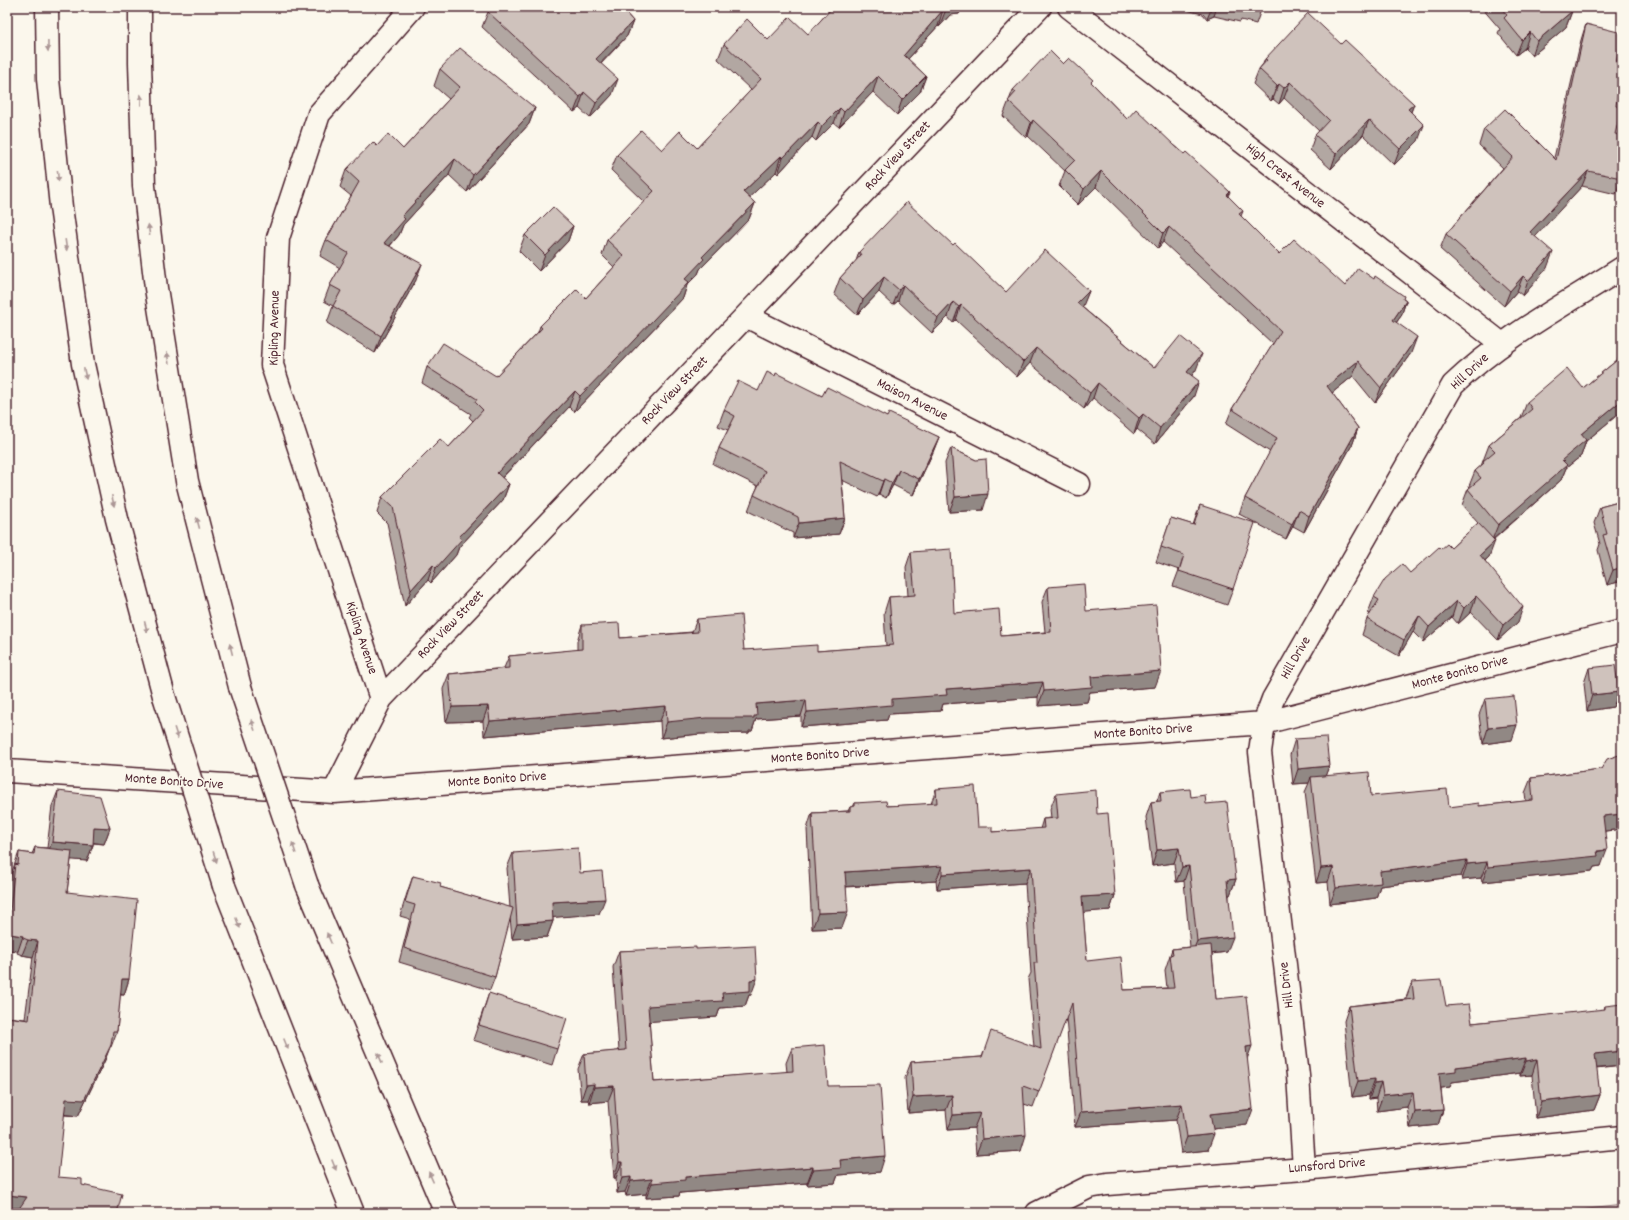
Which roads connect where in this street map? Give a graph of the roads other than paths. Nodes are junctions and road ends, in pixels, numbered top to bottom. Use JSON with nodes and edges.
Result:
{"nodes":[{"id":1,"x":47,"y":7,"type":"edge"},
{"id":2,"x":140,"y":7,"type":"edge"},
{"id":3,"x":413,"y":7,"type":"edge"},
{"id":4,"x":1040,"y":7,"type":"edge"},
{"id":5,"x":1068,"y":7,"type":"edge"},
{"id":6,"x":1622,"y":268,"type":"edge"},
{"id":7,"x":746,"y":316,"type":"junction"},
{"id":8,"x":1502,"y":344,"type":"junction"},
{"id":9,"x":1079,"y":484,"type":"dead end"},
{"id":10,"x":1622,"y":631,"type":"edge"},
{"id":11,"x":381,"y":699,"type":"junction"},
{"id":12,"x":1264,"y":723,"type":"junction"},
{"id":13,"x":7,"y":771,"type":"edge"},
{"id":14,"x":334,"y":792,"type":"junction"},
{"id":15,"x":1622,"y":1137,"type":"edge"},
{"id":16,"x":1304,"y":1169,"type":"junction"},
{"id":17,"x":353,"y":1213,"type":"edge"},
{"id":18,"x":446,"y":1213,"type":"edge"},
{"id":19,"x":1037,"y":1213,"type":"edge"}],
"edges":[{"from":1,"to":17,"type":"main road","one_way":true,"bridge":true},
{"from":18,"to":2,"type":"main road","one_way":true,"bridge":true},
{"from":3,"to":11,"type":"main road","name":"Kipling Avenue"},
{"from":4,"to":7,"type":"main road","name":"Rock View Street"},
{"from":5,"to":8,"type":"main road","name":"High Crest Avenue"},
{"from":6,"to":8,"type":"main road","name":"Hill Drive"},
{"from":7,"to":9,"type":"main road","name":"Maison Avenue"},
{"from":7,"to":11,"type":"main road","name":"Rock View Street"},
{"from":8,"to":12,"type":"main road","name":"Hill Drive"},
{"from":10,"to":12,"type":"main road","name":"Monte Bonito Drive"},
{"from":11,"to":14,"type":"main road","name":"Rock View Street"},
{"from":12,"to":14,"type":"main road","name":"Monte Bonito Drive"},
{"from":12,"to":16,"type":"main road","name":"Hill Drive"},
{"from":13,"to":14,"type":"main road","name":"Monte Bonito Drive"},
{"from":15,"to":16,"type":"main road","name":"Lunsford Drive"},
{"from":16,"to":19,"type":"main road","name":"Lunsford Drive"}]}
